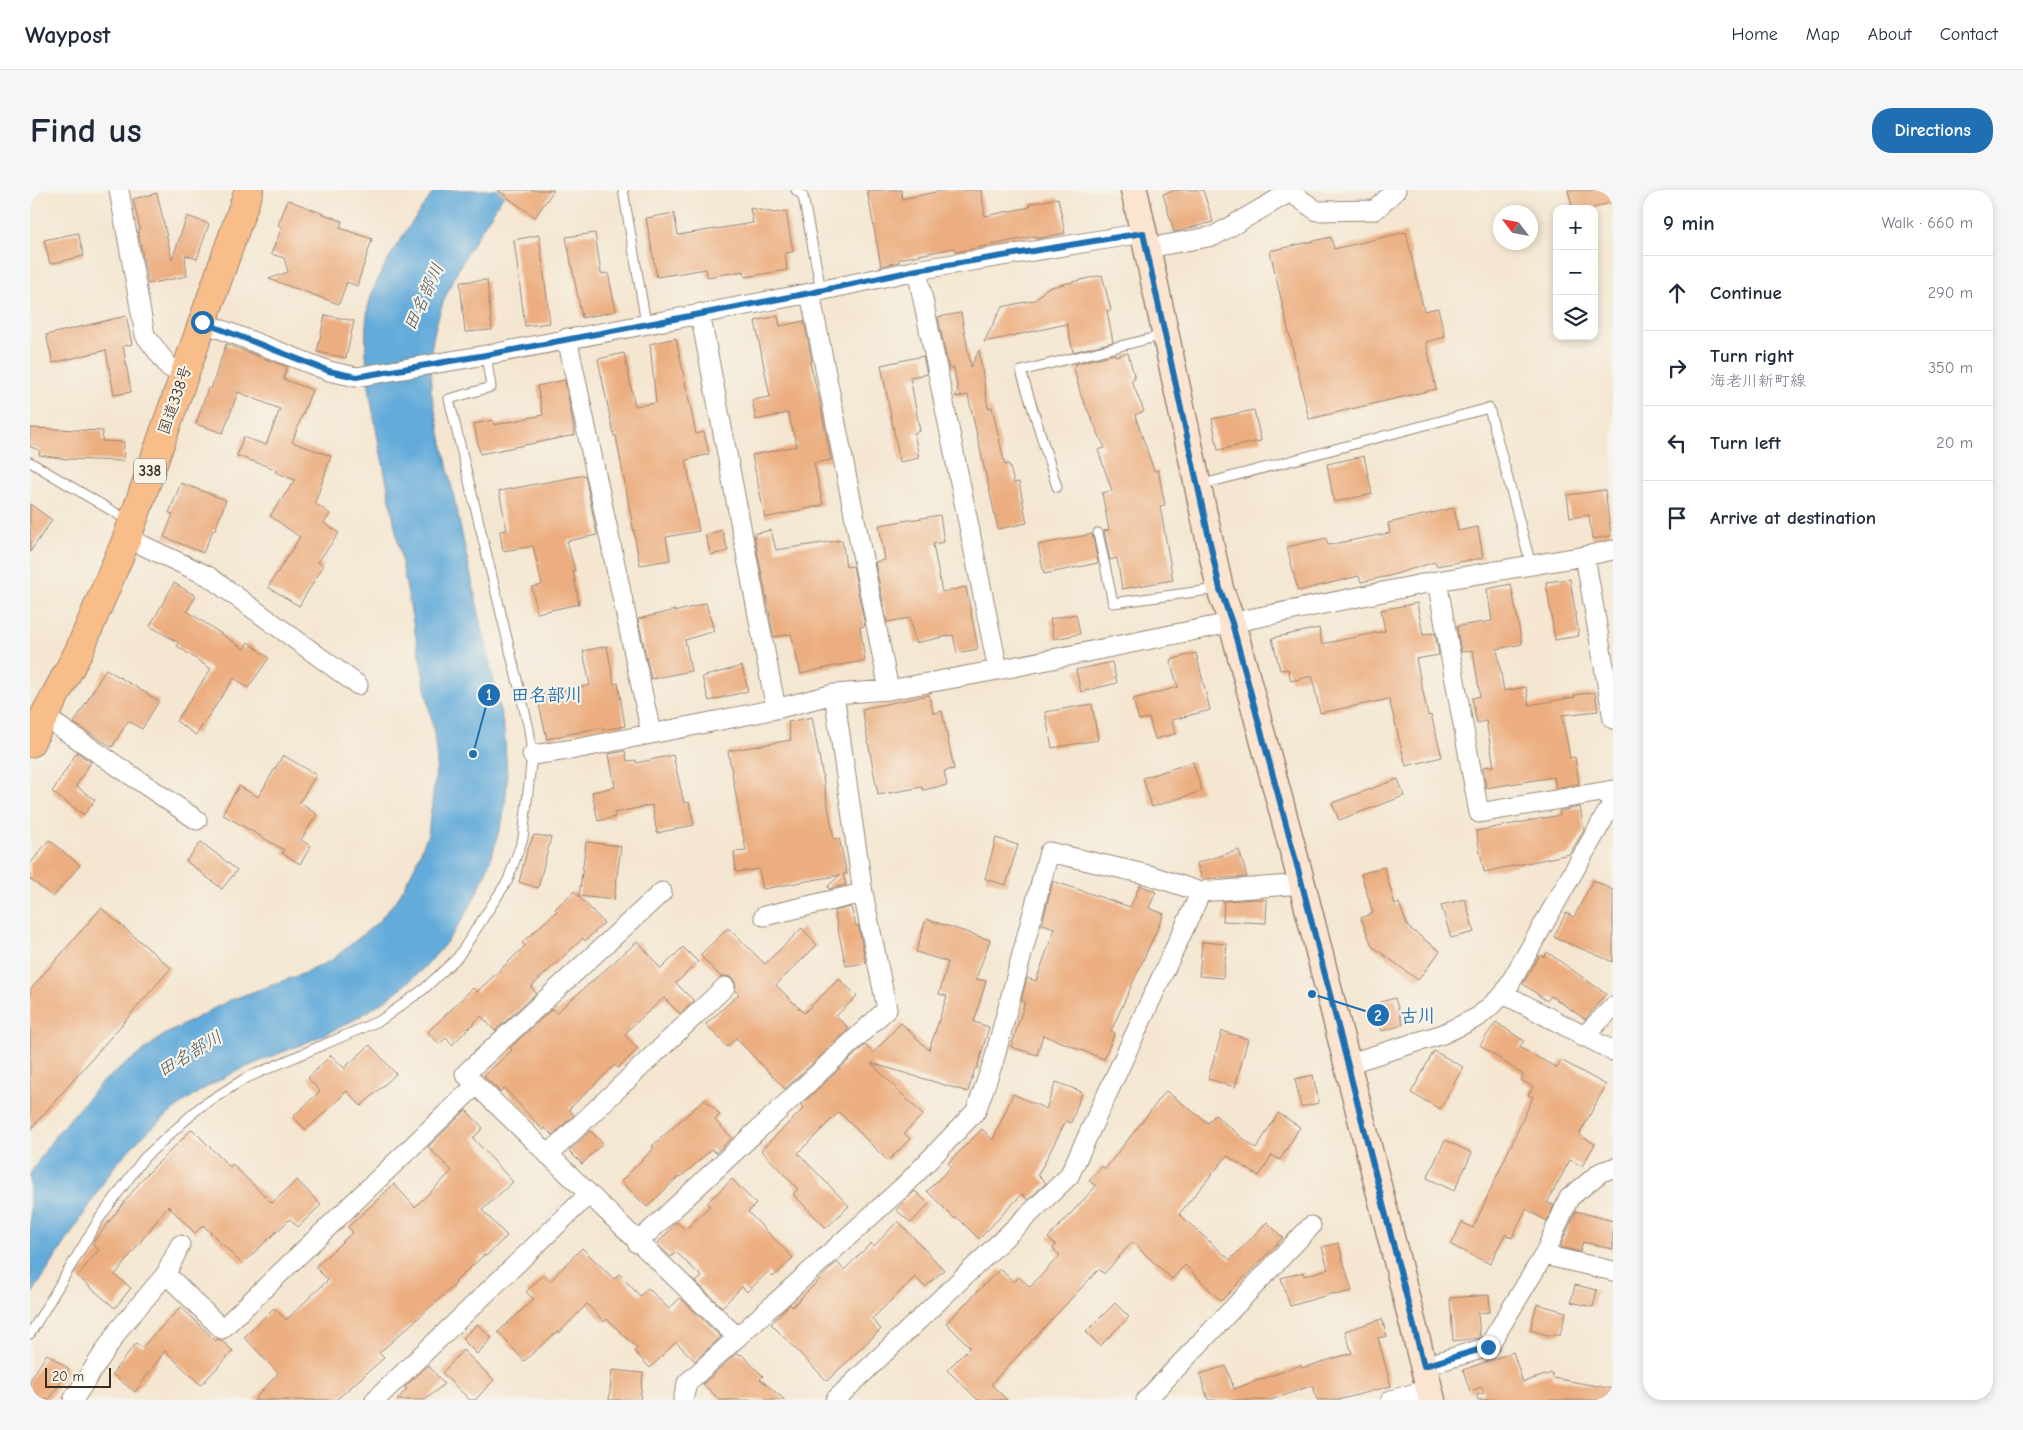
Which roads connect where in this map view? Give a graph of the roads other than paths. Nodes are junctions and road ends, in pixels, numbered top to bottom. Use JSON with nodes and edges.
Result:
{"nodes":[{"id":1,"x":119,"y":190,"type":"edge"},
{"id":2,"x":249,"y":190,"type":"edge"},
{"id":3,"x":623,"y":190,"type":"edge"},
{"id":4,"x":796,"y":190,"type":"edge"},
{"id":5,"x":1134,"y":190,"type":"edge"},
{"id":6,"x":1396,"y":190,"type":"edge"},
{"id":7,"x":1146,"y":240,"type":"junction"},
{"id":8,"x":917,"y":270,"type":"junction"},
{"id":9,"x":816,"y":291,"type":"junction"},
{"id":10,"x":700,"y":313,"type":"junction"},
{"id":11,"x":202,"y":322,"type":"junction"},
{"id":12,"x":646,"y":323,"type":"junction"},
{"id":13,"x":1164,"y":335,"type":"junction"},
{"id":14,"x":567,"y":338,"type":"junction"},
{"id":15,"x":477,"y":356,"type":"junction"},
{"id":16,"x":184,"y":375,"type":"junction"},
{"id":17,"x":30,"y":462,"type":"edge"},
{"id":18,"x":1197,"y":486,"type":"junction"},
{"id":19,"x":1057,"y":487,"type":"dead end"},
{"id":20,"x":129,"y":530,"type":"junction"},
{"id":21,"x":1098,"y":533,"type":"dead end"},
{"id":22,"x":1613,"y":550,"type":"edge"},
{"id":23,"x":1585,"y":556,"type":"junction"},
{"id":24,"x":1531,"y":565,"type":"junction"},
{"id":25,"x":1437,"y":581,"type":"junction"},
{"id":26,"x":1220,"y":589,"type":"junction"},
{"id":27,"x":1232,"y":623,"type":"junction"},
{"id":28,"x":998,"y":670,"type":"junction"},
{"id":29,"x":358,"y":685,"type":"dead end"},
{"id":30,"x":889,"y":690,"type":"junction"},
{"id":31,"x":834,"y":694,"type":"junction"},
{"id":32,"x":776,"y":709,"type":"junction"},
{"id":33,"x":45,"y":717,"type":"junction"},
{"id":34,"x":1613,"y":719,"type":"edge"},
{"id":35,"x":651,"y":733,"type":"junction"},
{"id":36,"x":30,"y":743,"type":"edge"},
{"id":37,"x":532,"y":755,"type":"junction"},
{"id":38,"x":1613,"y":790,"type":"edge"},
{"id":39,"x":1613,"y":802,"type":"edge"},
{"id":40,"x":197,"y":820,"type":"dead end"},
{"id":41,"x":1302,"y":884,"type":"junction"},
{"id":42,"x":662,"y":892,"type":"dead end"},
{"id":43,"x":1202,"y":892,"type":"junction"},
{"id":44,"x":863,"y":893,"type":"junction"},
{"id":45,"x":764,"y":916,"type":"dead end"},
{"id":46,"x":725,"y":987,"type":"dead end"},
{"id":47,"x":1504,"y":994,"type":"junction"},
{"id":48,"x":1613,"y":1007,"type":"edge"},
{"id":49,"x":1583,"y":1037,"type":"junction"},
{"id":50,"x":1613,"y":1052,"type":"edge"},
{"id":51,"x":1347,"y":1064,"type":"junction"},
{"id":52,"x":476,"y":1085,"type":"junction"},
{"id":53,"x":548,"y":1155,"type":"junction"},
{"id":54,"x":1613,"y":1168,"type":"edge"},
{"id":55,"x":588,"y":1195,"type":"junction"},
{"id":56,"x":1311,"y":1226,"type":"dead end"},
{"id":57,"x":638,"y":1243,"type":"junction"},
{"id":58,"x":180,"y":1245,"type":"dead end"},
{"id":59,"x":1544,"y":1255,"type":"junction"},
{"id":60,"x":1613,"y":1271,"type":"edge"},
{"id":61,"x":166,"y":1274,"type":"junction"},
{"id":62,"x":30,"y":1334,"type":"edge"},
{"id":63,"x":737,"y":1337,"type":"junction"},
{"id":64,"x":1429,"y":1385,"type":"edge"},
{"id":65,"x":72,"y":1400,"type":"edge"},
{"id":66,"x":375,"y":1400,"type":"edge"},
{"id":67,"x":682,"y":1400,"type":"edge"},
{"id":68,"x":835,"y":1400,"type":"edge"},
{"id":69,"x":1146,"y":1400,"type":"edge"},
{"id":70,"x":1391,"y":1400,"type":"edge"}],
"edges":[{"from":1,"to":16,"type":"street"},
{"from":2,"to":11,"type":"highway","name":"国道338号","number":"338"},
{"from":3,"to":12,"type":"lane"},
{"from":4,"to":9,"type":"lane"},
{"from":5,"to":7,"type":"main road"},
{"from":6,"to":7,"type":"street"},
{"from":7,"to":8,"type":"street"},
{"from":7,"to":13,"type":"main road"},
{"from":8,"to":9,"type":"street"},
{"from":8,"to":28,"type":"street"},
{"from":9,"to":10,"type":"street"},
{"from":9,"to":30,"type":"street"},
{"from":10,"to":12,"type":"street"},
{"from":10,"to":32,"type":"street"},
{"from":11,"to":15,"type":"street"},
{"from":11,"to":16,"type":"highway","name":"国道338号","number":"338"},
{"from":12,"to":14,"type":"street"},
{"from":13,"to":18,"type":"main road"},
{"from":13,"to":19,"type":"lane"},
{"from":14,"to":15,"type":"street"},
{"from":14,"to":35,"type":"street"},
{"from":15,"to":37,"type":"lane"},
{"from":16,"to":20,"type":"highway","name":"国道338号","number":"338"},
{"from":17,"to":20,"type":"lane"},
{"from":18,"to":24,"type":"lane"},
{"from":18,"to":26,"type":"main road"},
{"from":20,"to":29,"type":"street"},
{"from":20,"to":33,"type":"highway","name":"国道338号","number":"338"},
{"from":21,"to":26,"type":"lane"},
{"from":22,"to":23,"type":"street"},
{"from":23,"to":24,"type":"street"},
{"from":23,"to":34,"type":"street"},
{"from":24,"to":25,"type":"street"},
{"from":25,"to":27,"type":"street"},
{"from":25,"to":38,"type":"street"},
{"from":26,"to":27,"type":"main road"},
{"from":27,"to":28,"type":"street"},
{"from":27,"to":41,"type":"main road"},
{"from":28,"to":30,"type":"street"},
{"from":30,"to":31,"type":"street"},
{"from":31,"to":32,"type":"street"},
{"from":31,"to":44,"type":"street"},
{"from":32,"to":35,"type":"street"},
{"from":33,"to":36,"type":"highway","name":"国道338号","number":"338"},
{"from":33,"to":40,"type":"street"},
{"from":35,"to":37,"type":"street"},
{"from":37,"to":62,"type":"lane"},
{"from":39,"to":47,"type":"street"},
{"from":41,"to":43,"type":"street"},
{"from":41,"to":51,"type":"main road"},
{"from":42,"to":52,"type":"street"},
{"from":43,"to":63,"type":"street"},
{"from":43,"to":68,"type":"street"},
{"from":44,"to":45,"type":"street"},
{"from":44,"to":57,"type":"street"},
{"from":46,"to":53,"type":"street"},
{"from":47,"to":49,"type":"street"},
{"from":47,"to":51,"type":"street"},
{"from":48,"to":49,"type":"street"},
{"from":49,"to":50,"type":"street"},
{"from":51,"to":64,"type":"main road"},
{"from":52,"to":53,"type":"street"},
{"from":52,"to":61,"type":"street"},
{"from":53,"to":55,"type":"street"},
{"from":54,"to":59,"type":"street"},
{"from":55,"to":57,"type":"street"},
{"from":55,"to":66,"type":"street"},
{"from":56,"to":69,"type":"street"},
{"from":57,"to":63,"type":"street"},
{"from":58,"to":61,"type":"street"},
{"from":59,"to":60,"type":"street"},
{"from":59,"to":64,"type":"street"},
{"from":61,"to":65,"type":"street"},
{"from":63,"to":67,"type":"street"},
{"from":64,"to":70,"type":"street"}]}
